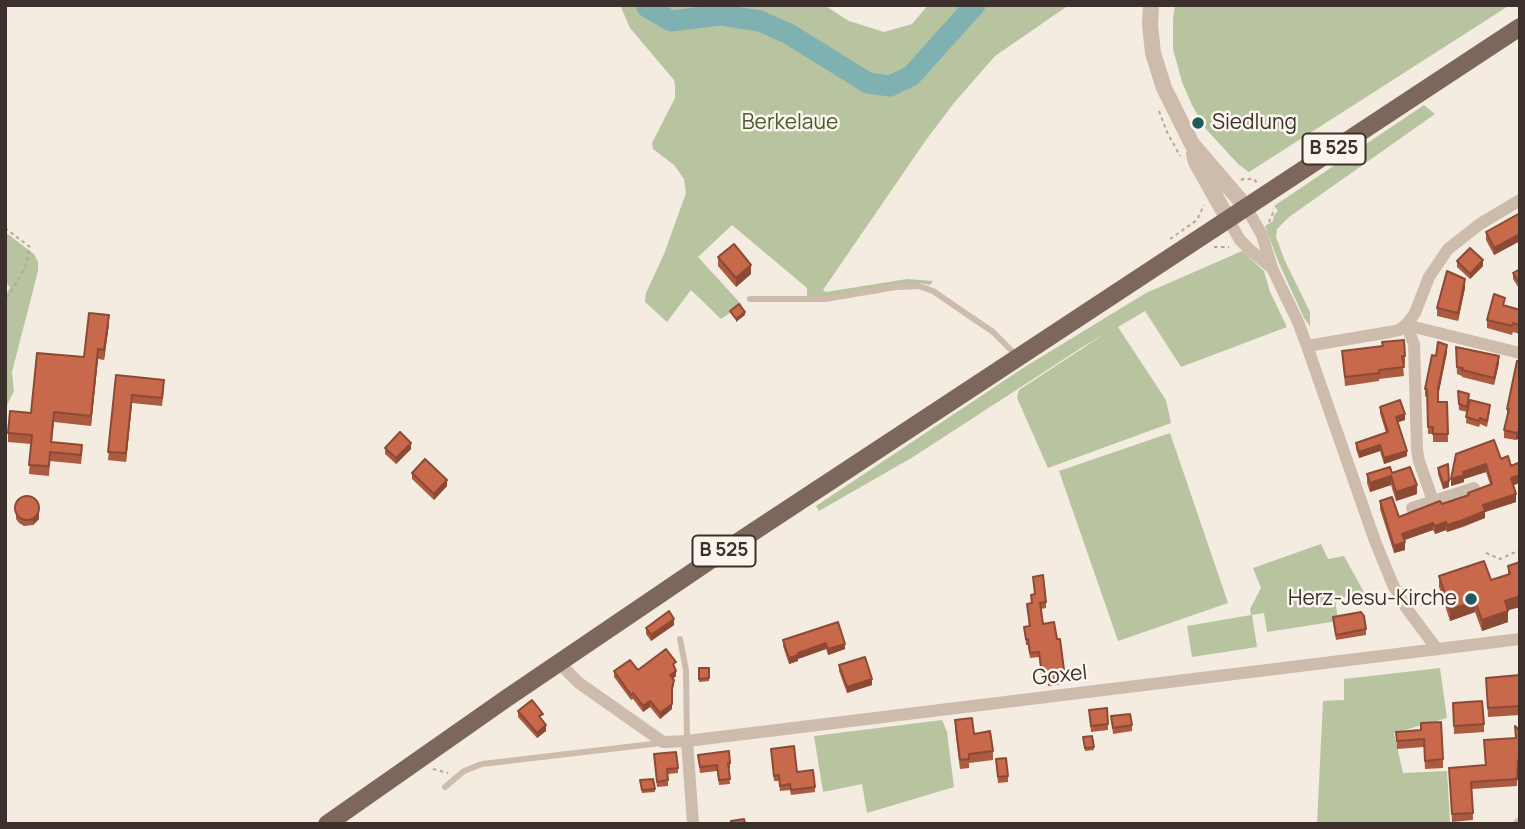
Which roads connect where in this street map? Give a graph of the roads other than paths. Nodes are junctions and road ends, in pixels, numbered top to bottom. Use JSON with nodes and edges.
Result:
{"nodes":[{"id":1,"x":1151,"y":5,"type":"edge"},
{"id":2,"x":1520,"y":27,"type":"edge"},
{"id":3,"x":1192,"y":144,"type":"junction"},
{"id":4,"x":1520,"y":200,"type":"edge"},
{"id":5,"x":1246,"y":207,"type":"junction"},
{"id":6,"x":1228,"y":219,"type":"junction"},
{"id":7,"x":1272,"y":268,"type":"junction"},
{"id":8,"x":750,"y":299,"type":"dead end"},
{"id":9,"x":1406,"y":325,"type":"junction"},
{"id":10,"x":1307,"y":346,"type":"junction"},
{"id":11,"x":1520,"y":353,"type":"edge"},
{"id":12,"x":1019,"y":358,"type":"junction"},
{"id":13,"x":1474,"y":488,"type":"edge"},
{"id":14,"x":1433,"y":501,"type":"junction"},
{"id":15,"x":1412,"y":508,"type":"dead end"},
{"id":16,"x":680,"y":639,"type":"dead end"},
{"id":17,"x":1520,"y":639,"type":"edge"},
{"id":18,"x":1437,"y":649,"type":"junction"},
{"id":19,"x":559,"y":663,"type":"junction"},
{"id":20,"x":687,"y":741,"type":"junction"},
{"id":21,"x":663,"y":742,"type":"junction"},
{"id":22,"x":444,"y":787,"type":"dead end"},
{"id":23,"x":327,"y":824,"type":"edge"},
{"id":24,"x":693,"y":824,"type":"edge"}],
"edges":[{"from":1,"to":3,"type":"street"},
{"from":2,"to":5,"type":"main road","number":"B 525"},
{"from":3,"to":5,"type":"street"},
{"from":3,"to":6,"type":"street"},
{"from":4,"to":9,"type":"street"},
{"from":5,"to":6,"type":"main road","number":"B 525"},
{"from":5,"to":7,"type":"street"},
{"from":6,"to":7,"type":"street"},
{"from":6,"to":12,"type":"main road","number":"B 525"},
{"from":7,"to":10,"type":"street"},
{"from":8,"to":12,"type":"lane"},
{"from":9,"to":10,"type":"street"},
{"from":9,"to":11,"type":"street"},
{"from":9,"to":14,"type":"street"},
{"from":10,"to":18,"type":"street"},
{"from":12,"to":19,"type":"main road","number":"B 525"},
{"from":13,"to":14,"type":"street"},
{"from":14,"to":15,"type":"street"},
{"from":16,"to":20,"type":"lane"},
{"from":17,"to":18,"type":"street","name":"Goxel"},
{"from":18,"to":20,"type":"street","name":"Goxel"},
{"from":19,"to":21,"type":"street"},
{"from":19,"to":23,"type":"main road","number":"B 525"},
{"from":20,"to":21,"type":"street","name":"Goxel"},
{"from":20,"to":24,"type":"street"},
{"from":21,"to":22,"type":"lane"}]}
